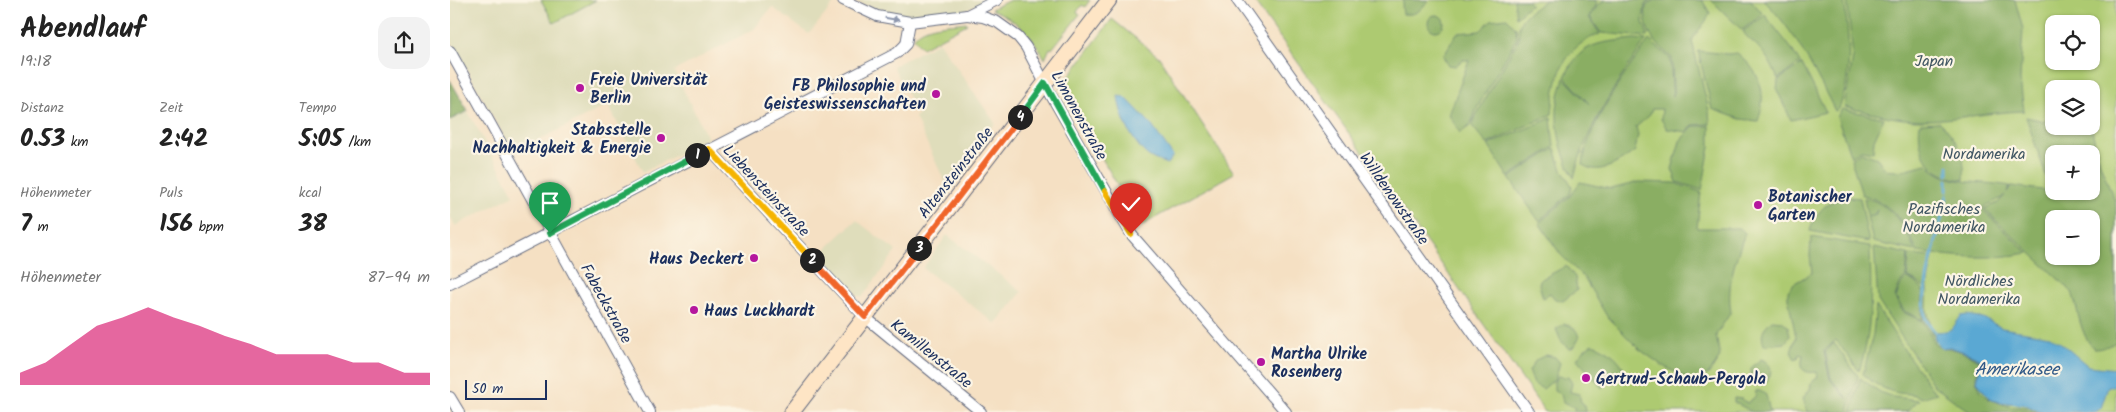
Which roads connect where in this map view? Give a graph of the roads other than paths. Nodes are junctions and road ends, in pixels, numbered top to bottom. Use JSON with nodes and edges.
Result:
{"nodes":[{"id":1,"x":843,"y":0,"type":"edge"},
{"id":2,"x":997,"y":0,"type":"edge"},
{"id":3,"x":1109,"y":0,"type":"edge"},
{"id":4,"x":1237,"y":0,"type":"edge"},
{"id":5,"x":967,"y":15,"type":"junction"},
{"id":6,"x":910,"y":22,"type":"junction"},
{"id":7,"x":450,"y":51,"type":"edge"},
{"id":8,"x":1045,"y":83,"type":"junction"},
{"id":9,"x":709,"y":149,"type":"junction"},
{"id":10,"x":550,"y":233,"type":"junction"},
{"id":11,"x":450,"y":284,"type":"edge"},
{"id":12,"x":865,"y":317,"type":"junction"},
{"id":13,"x":450,"y":397,"type":"edge"},
{"id":14,"x":459,"y":412,"type":"edge"},
{"id":15,"x":650,"y":412,"type":"edge"},
{"id":16,"x":792,"y":412,"type":"edge"},
{"id":17,"x":981,"y":412,"type":"edge"},
{"id":18,"x":1286,"y":412,"type":"edge"},
{"id":19,"x":1529,"y":412,"type":"edge"}],
"edges":[{"from":1,"to":6,"type":"street","one_way":true},
{"from":2,"to":5,"type":"street"},
{"from":3,"to":8,"type":"main road","name":"Altensteinstraße"},
{"from":4,"to":19,"type":"street","name":"Willdenowstraße"},
{"from":5,"to":6,"type":"street"},
{"from":5,"to":8,"type":"street","name":"Limonenstraße"},
{"from":6,"to":9,"type":"street"},
{"from":7,"to":10,"type":"street","name":"Fabeckstraße"},
{"from":8,"to":12,"type":"main road","name":"Altensteinstraße"},
{"from":8,"to":18,"type":"street","name":"Limonenstraße"},
{"from":9,"to":10,"type":"street"},
{"from":9,"to":12,"type":"street","name":"Liebensteinstraße"},
{"from":10,"to":11,"type":"street"},
{"from":10,"to":15,"type":"street","name":"Fabeckstraße"},
{"from":12,"to":16,"type":"main road","name":"Altensteinstraße"},
{"from":12,"to":17,"type":"street","name":"Kamillenstraße"},
{"from":13,"to":14,"type":"street"}]}
